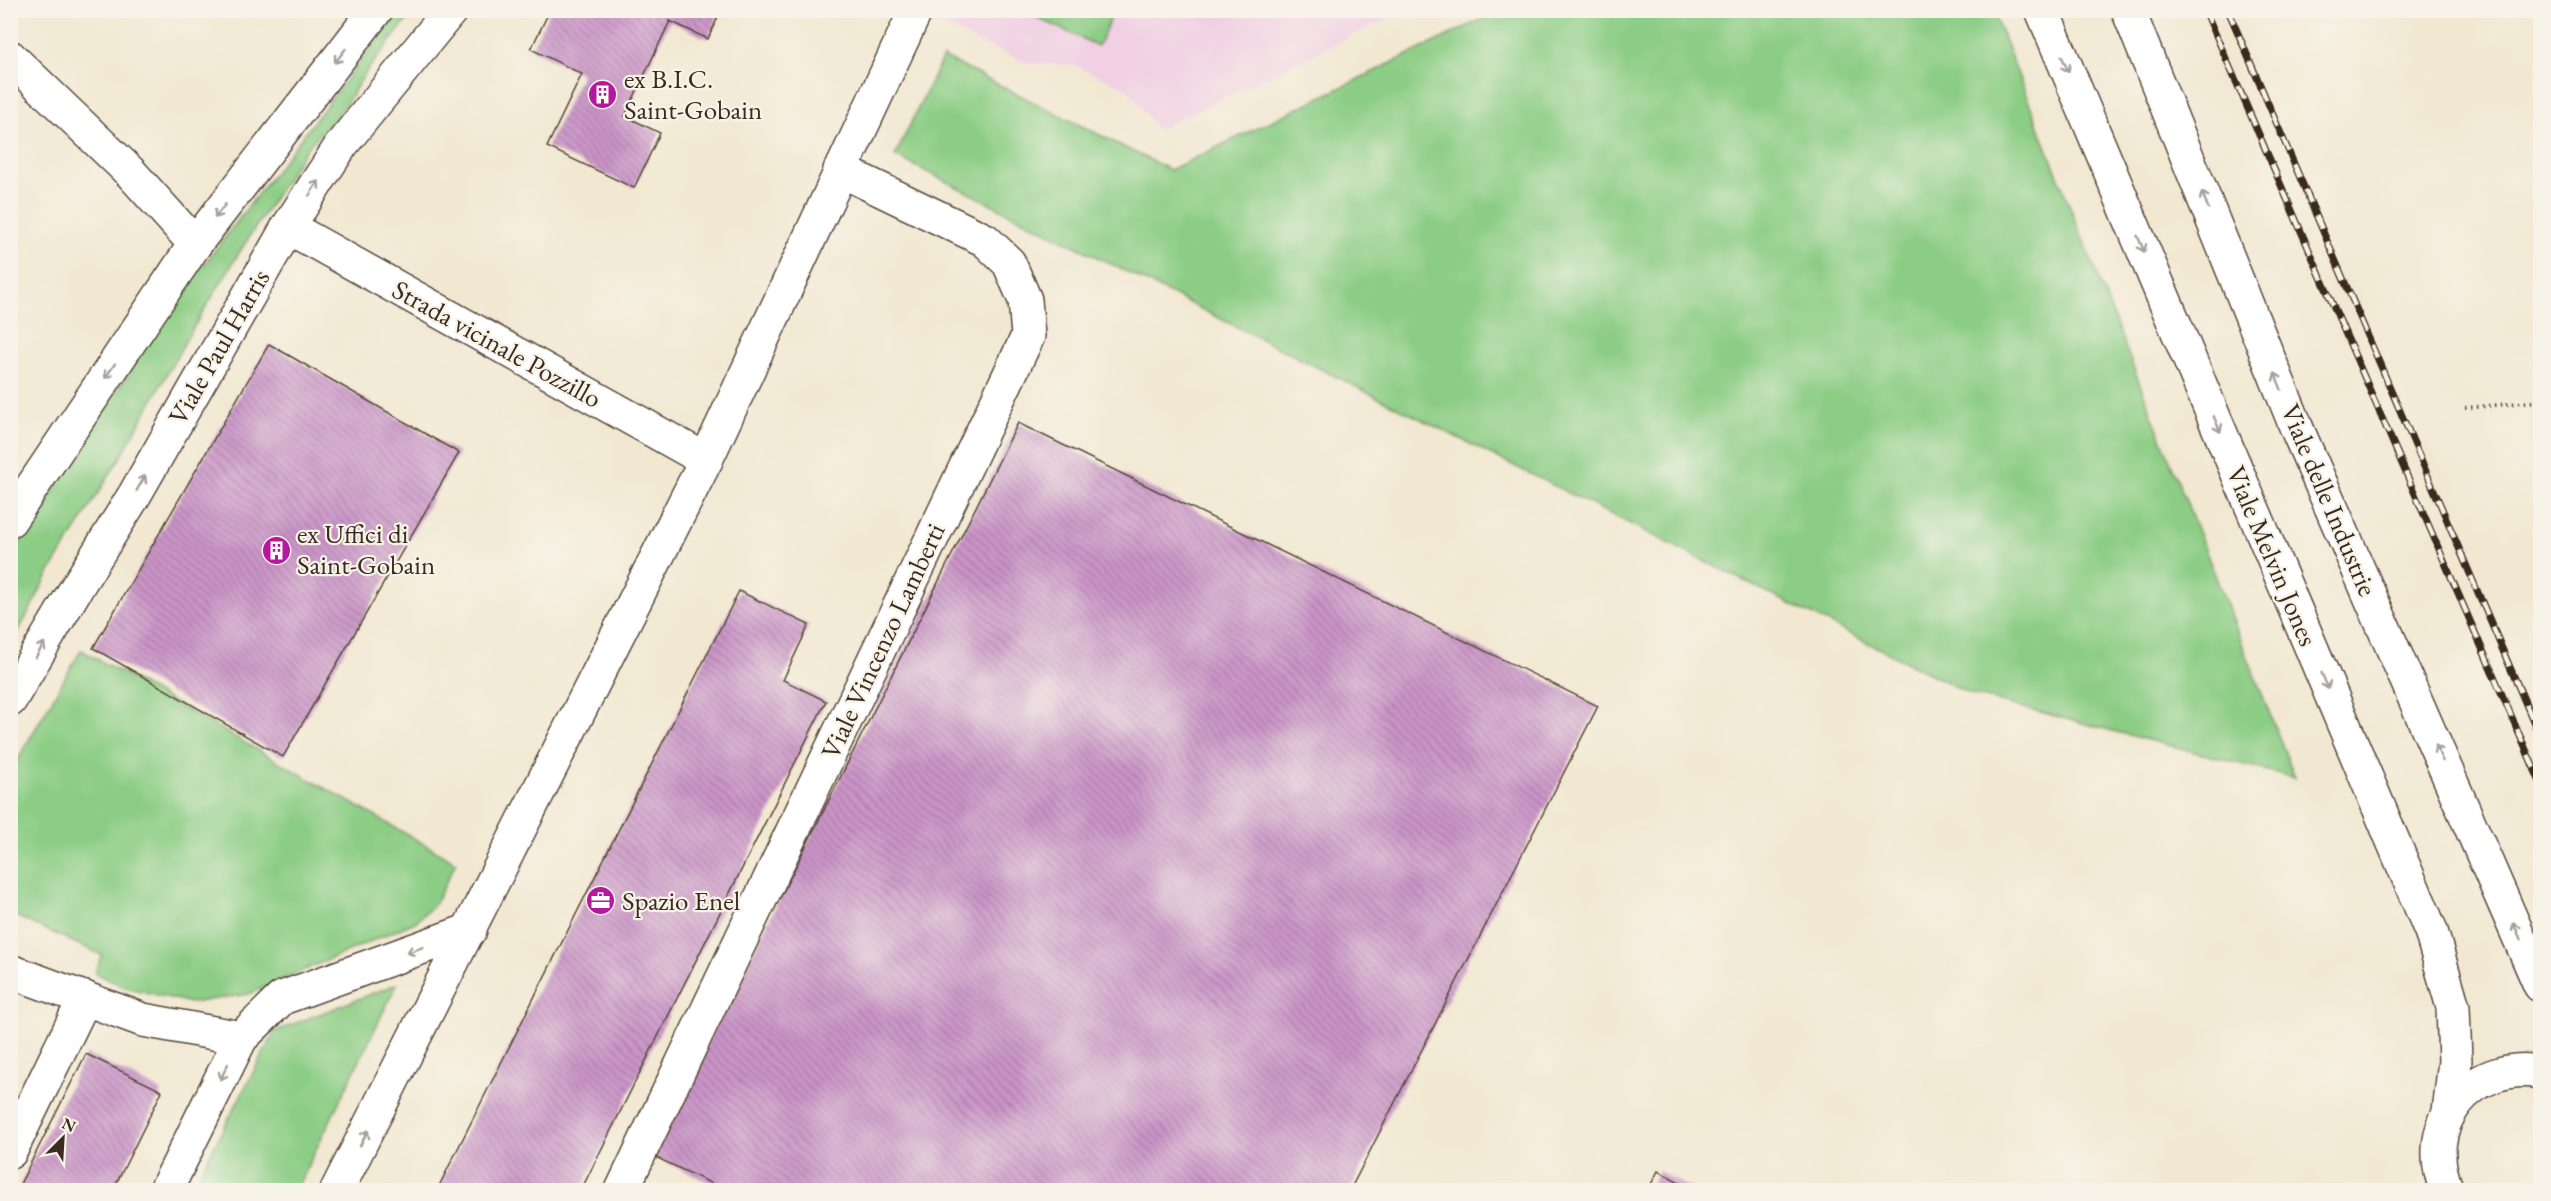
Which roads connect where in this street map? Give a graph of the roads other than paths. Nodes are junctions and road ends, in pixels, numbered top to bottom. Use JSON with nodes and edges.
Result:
{"nodes":[{"id":1,"x":376,"y":10,"type":"edge"},
{"id":2,"x":451,"y":10,"type":"edge"},
{"id":3,"x":916,"y":10,"type":"edge"},
{"id":4,"x":2042,"y":10,"type":"edge"},
{"id":5,"x":2128,"y":10,"type":"edge"},
{"id":6,"x":10,"y":57,"type":"edge"},
{"id":7,"x":840,"y":170,"type":"junction"},
{"id":8,"x":288,"y":227,"type":"junction"},
{"id":9,"x":195,"y":244,"type":"junction"},
{"id":10,"x":706,"y":460,"type":"junction"},
{"id":11,"x":10,"y":520,"type":"edge"},
{"id":12,"x":10,"y":700,"type":"edge"},
{"id":13,"x":470,"y":930,"type":"junction"},
{"id":14,"x":10,"y":971,"type":"edge"},
{"id":15,"x":2541,"y":985,"type":"edge"},
{"id":16,"x":85,"y":998,"type":"junction"},
{"id":17,"x":241,"y":1038,"type":"junction"},
{"id":18,"x":2541,"y":1072,"type":"edge"},
{"id":19,"x":2449,"y":1112,"type":"junction"},
{"id":20,"x":10,"y":1152,"type":"edge"},
{"id":21,"x":2438,"y":1152,"type":"junction"},
{"id":22,"x":166,"y":1191,"type":"edge"},
{"id":23,"x":337,"y":1191,"type":"edge"},
{"id":24,"x":622,"y":1191,"type":"edge"},
{"id":25,"x":2420,"y":1191,"type":"edge"},
{"id":26,"x":2447,"y":1191,"type":"edge"}],
"edges":[{"from":1,"to":9,"type":"street","one_way":true},
{"from":8,"to":2,"type":"street","name":"Viale Paul Harris","one_way":true},
{"from":3,"to":7,"type":"street"},
{"from":4,"to":19,"type":"street","name":"Viale Melvin Jones","one_way":true},
{"from":15,"to":5,"type":"street","name":"Viale delle Industrie","one_way":true},
{"from":6,"to":9,"type":"street"},
{"from":7,"to":10,"type":"street"},
{"from":7,"to":24,"type":"street","name":"Viale Vincenzo Lamberti"},
{"from":8,"to":10,"type":"street","name":"Strada vicinale Pozzillo"},
{"from":12,"to":8,"type":"street","name":"Viale Paul Harris","one_way":true},
{"from":9,"to":11,"type":"street","one_way":true},
{"from":10,"to":13,"type":"street"},
{"from":13,"to":17,"type":"street","one_way":true},
{"from":23,"to":13,"type":"street","one_way":true},
{"from":14,"to":16,"type":"street"},
{"from":16,"to":17,"type":"street"},
{"from":16,"to":20,"type":"street"},
{"from":17,"to":22,"type":"street","one_way":true},
{"from":18,"to":19,"type":"street","name":"Viale Melvin Jones"},
{"from":19,"to":21,"type":"street","name":"Viale Melvin Jones"},
{"from":21,"to":25,"type":"street","name":"Viale Melvin Jones"},
{"from":21,"to":26,"type":"street","name":"Viale Melvin Jones"}]}
